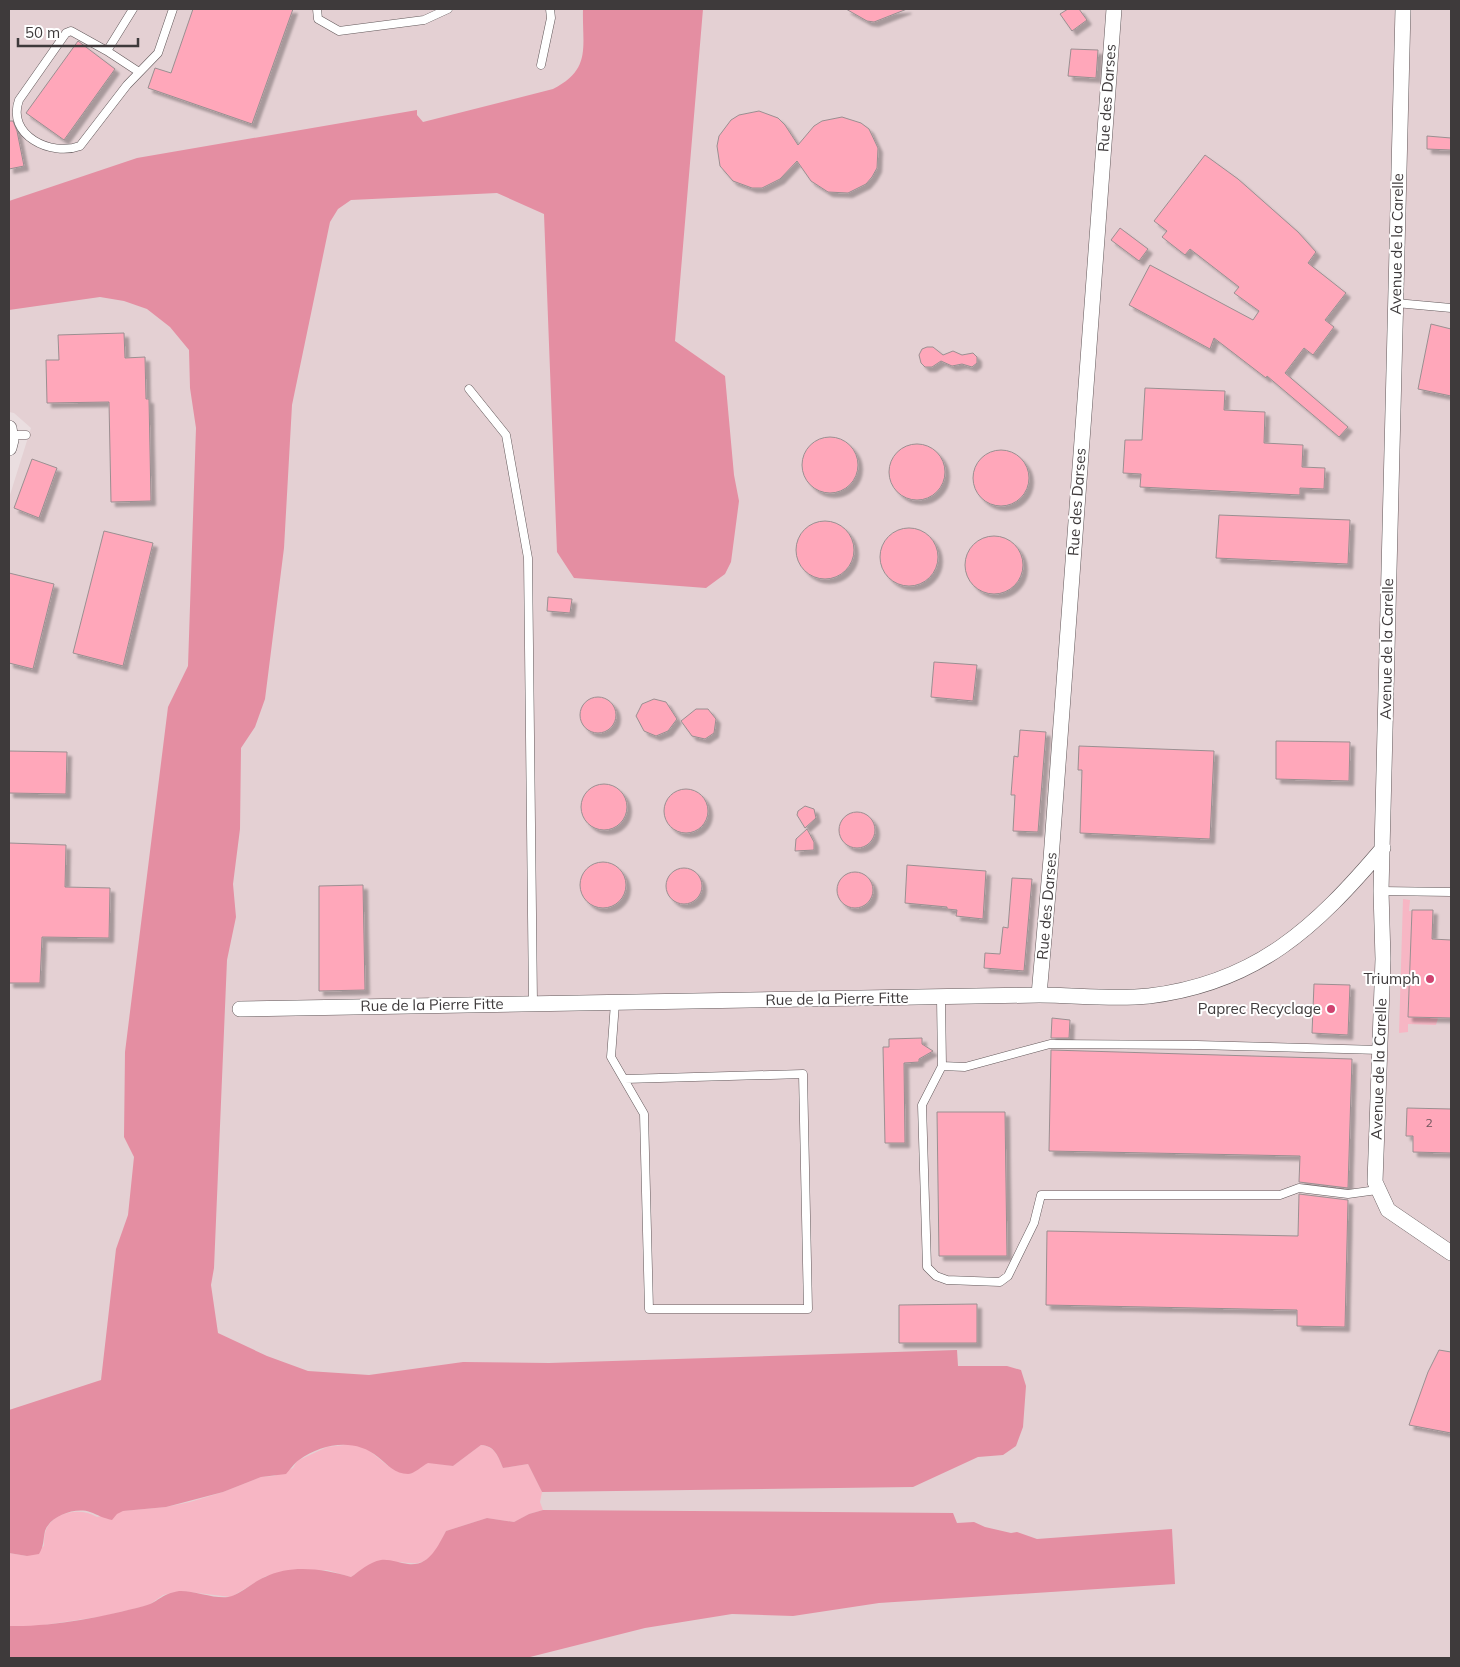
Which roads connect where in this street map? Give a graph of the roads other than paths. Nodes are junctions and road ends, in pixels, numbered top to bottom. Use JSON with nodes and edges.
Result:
{"nodes":[{"id":1,"x":133,"y":9,"type":"edge"},
{"id":2,"x":173,"y":9,"type":"edge"},
{"id":3,"x":317,"y":9,"type":"edge"},
{"id":4,"x":448,"y":9,"type":"edge"},
{"id":5,"x":550,"y":9,"type":"edge"},
{"id":6,"x":1114,"y":9,"type":"edge"},
{"id":7,"x":1403,"y":9,"type":"edge"},
{"id":8,"x":107,"y":51,"type":"junction"},
{"id":9,"x":541,"y":65,"type":"dead end"},
{"id":10,"x":139,"y":72,"type":"junction"},
{"id":11,"x":1396,"y":304,"type":"junction"},
{"id":12,"x":1451,"y":308,"type":"edge"},
{"id":13,"x":469,"y":388,"type":"dead end"},
{"id":14,"x":26,"y":435,"type":"dead end"},
{"id":15,"x":9,"y":437,"type":"edge"},
{"id":16,"x":1383,"y":848,"type":"junction"},
{"id":17,"x":1382,"y":891,"type":"junction"},
{"id":18,"x":1451,"y":892,"type":"edge"},
{"id":19,"x":1039,"y":995,"type":"junction"},
{"id":20,"x":940,"y":998,"type":"junction"},
{"id":21,"x":533,"y":1003,"type":"junction"},
{"id":22,"x":615,"y":1003,"type":"junction"},
{"id":23,"x":240,"y":1009,"type":"dead end"},
{"id":24,"x":1380,"y":1050,"type":"junction"},
{"id":25,"x":942,"y":1066,"type":"junction"},
{"id":26,"x":625,"y":1079,"type":"junction"},
{"id":27,"x":1377,"y":1190,"type":"junction"},
{"id":28,"x":1451,"y":1253,"type":"edge"}],
"edges":[{"from":1,"to":8,"type":"lane"},
{"from":2,"to":10,"type":"lane"},
{"from":3,"to":4,"type":"lane"},
{"from":5,"to":9,"type":"lane"},
{"from":6,"to":19,"type":"street","name":"Rue des Darses"},
{"from":7,"to":11,"type":"street","name":"Avenue de la Carelle"},
{"from":8,"to":10,"type":"lane"},
{"from":8,"to":10,"type":"lane"},
{"from":11,"to":12,"type":"lane"},
{"from":11,"to":16,"type":"street","name":"Avenue de la Carelle"},
{"from":13,"to":21,"type":"lane"},
{"from":14,"to":15,"type":"lane"},
{"from":16,"to":17,"type":"street","name":"Avenue de la Carelle"},
{"from":16,"to":19,"type":"street","name":"Rue de la Pierre Fitte"},
{"from":17,"to":18,"type":"lane"},
{"from":17,"to":24,"type":"street","name":"Avenue de la Carelle"},
{"from":19,"to":20,"type":"street","name":"Rue de la Pierre Fitte"},
{"from":20,"to":22,"type":"street","name":"Rue de la Pierre Fitte"},
{"from":20,"to":25,"type":"lane"},
{"from":21,"to":22,"type":"street","name":"Rue de la Pierre Fitte"},
{"from":21,"to":23,"type":"street","name":"Rue de la Pierre Fitte"},
{"from":22,"to":26,"type":"lane"},
{"from":24,"to":25,"type":"lane"},
{"from":24,"to":27,"type":"street","name":"Avenue de la Carelle"},
{"from":25,"to":27,"type":"lane"},
{"from":26,"to":26,"type":"lane"},
{"from":27,"to":28,"type":"street","name":"Avenue de la Carelle"}]}
